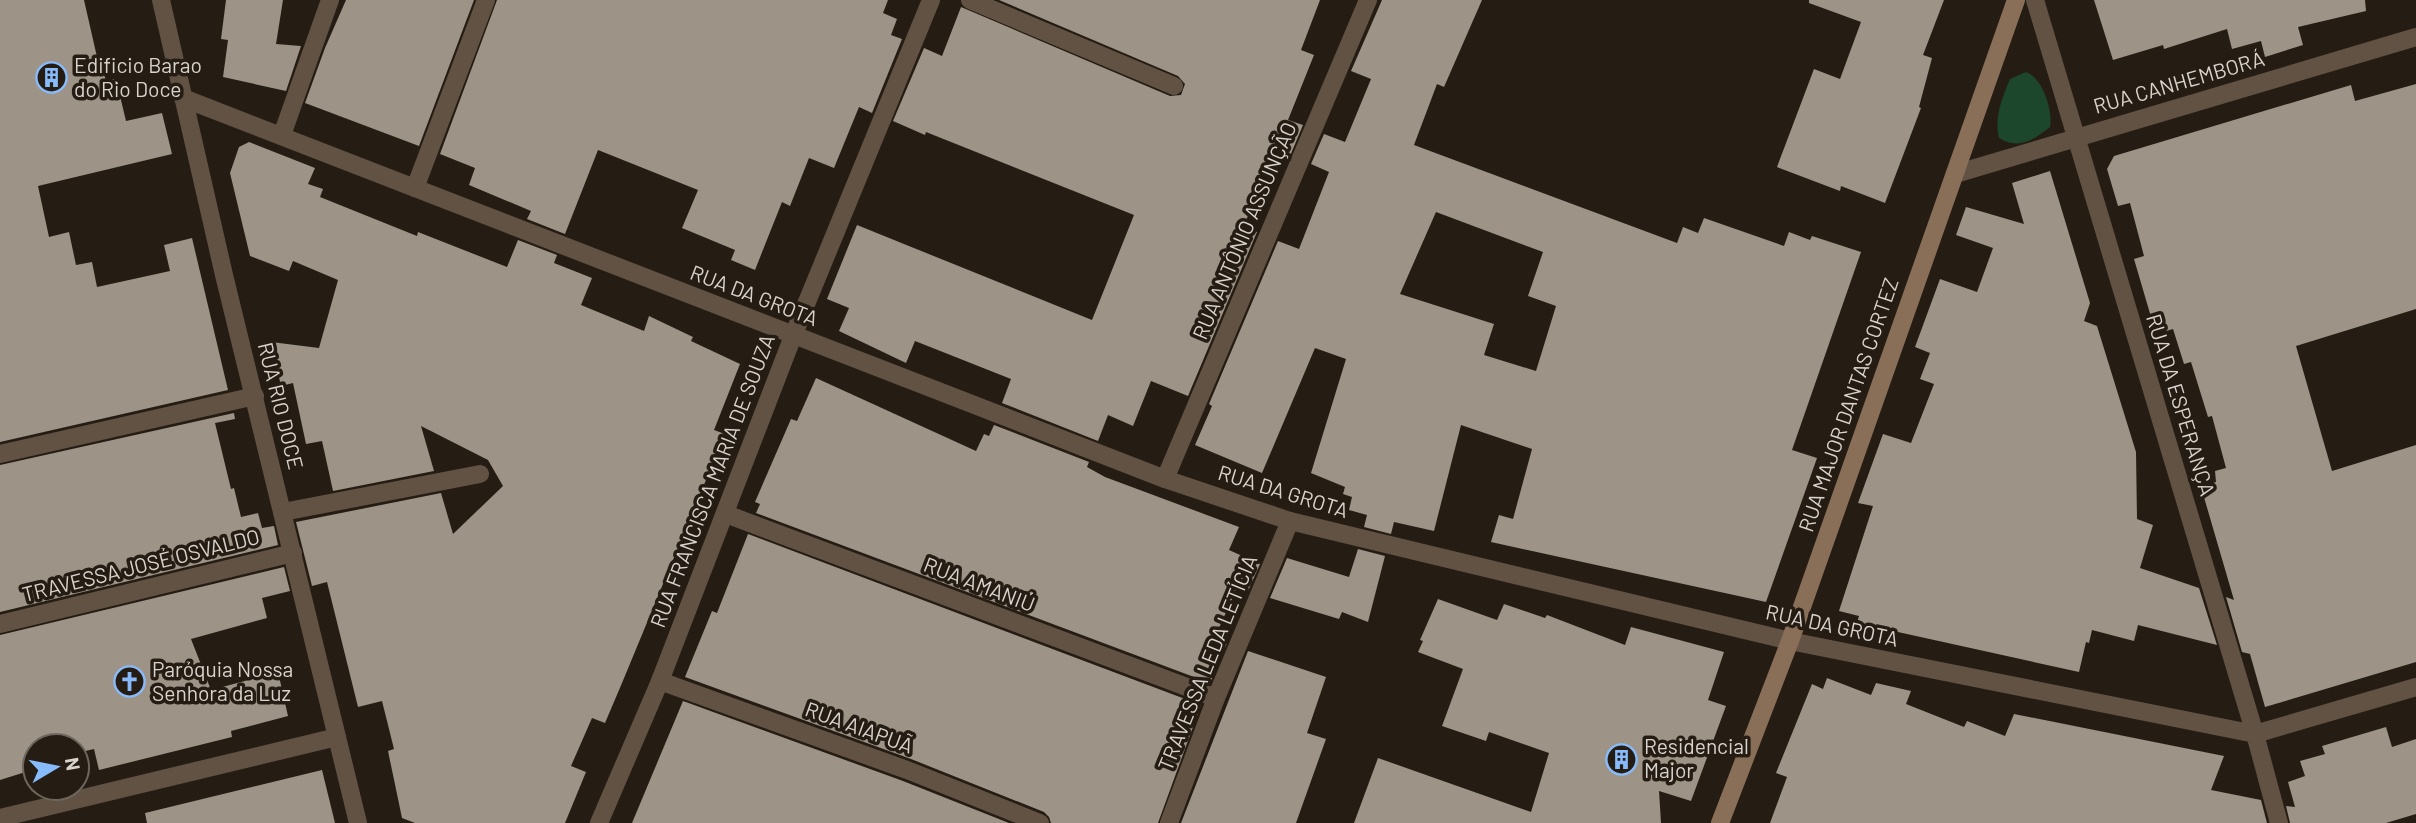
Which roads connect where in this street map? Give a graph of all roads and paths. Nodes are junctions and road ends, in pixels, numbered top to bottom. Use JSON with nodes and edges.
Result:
{"nodes":[{"id":1,"x":160,"y":0,"type":"edge"},
{"id":2,"x":330,"y":0,"type":"edge"},
{"id":3,"x":486,"y":0,"type":"edge"},
{"id":4,"x":931,"y":0,"type":"edge"},
{"id":5,"x":970,"y":0,"type":"edge"},
{"id":6,"x":1368,"y":0,"type":"edge"},
{"id":7,"x":2017,"y":0,"type":"edge"},
{"id":8,"x":2035,"y":0,"type":"edge"},
{"id":9,"x":2416,"y":37,"type":"edge"},
{"id":10,"x":1174,"y":86,"type":"dead end"},
{"id":11,"x":183,"y":98,"type":"junction"},
{"id":12,"x":282,"y":135,"type":"junction"},
{"id":13,"x":2076,"y":137,"type":"junction"},
{"id":14,"x":1955,"y":174,"type":"junction"},
{"id":15,"x":415,"y":188,"type":"junction"},
{"id":16,"x":793,"y":336,"type":"junction"},
{"id":17,"x":254,"y":396,"type":"junction"},
{"id":18,"x":0,"y":454,"type":"edge"},
{"id":19,"x":480,"y":474,"type":"dead end"},
{"id":20,"x":1165,"y":479,"type":"junction"},
{"id":21,"x":283,"y":512,"type":"junction"},
{"id":22,"x":726,"y":514,"type":"junction"},
{"id":23,"x":1290,"y":521,"type":"junction"},
{"id":24,"x":293,"y":553,"type":"junction"},
{"id":25,"x":0,"y":624,"type":"edge"},
{"id":26,"x":1790,"y":642,"type":"junction"},
{"id":27,"x":660,"y":681,"type":"junction"},
{"id":28,"x":2416,"y":687,"type":"edge"},
{"id":29,"x":1216,"y":698,"type":"junction"},
{"id":30,"x":2255,"y":734,"type":"junction"},
{"id":31,"x":337,"y":737,"type":"junction"},
{"id":32,"x":0,"y":818,"type":"edge"},
{"id":33,"x":358,"y":823,"type":"edge"},
{"id":34,"x":599,"y":823,"type":"edge"},
{"id":35,"x":1040,"y":823,"type":"edge"},
{"id":36,"x":1169,"y":823,"type":"edge"},
{"id":37,"x":1720,"y":823,"type":"edge"},
{"id":38,"x":2279,"y":823,"type":"edge"}],
"edges":[{"from":1,"to":11,"type":"street","name":"RUA RIO DOCE"},
{"from":2,"to":12,"type":"street"},
{"from":3,"to":15,"type":"street"},
{"from":4,"to":16,"type":"street","name":"RUA FRANCISCA MARIA DE SOUZA"},
{"from":5,"to":10,"type":"street"},
{"from":6,"to":20,"type":"street","name":"RUA ANTÔNIO ASSUNÇÃO"},
{"from":7,"to":14,"type":"street","name":"RUA MAJOR DANTAS CORTEZ"},
{"from":8,"to":13,"type":"street","name":"RUA DA ESPERANÇA"},
{"from":9,"to":13,"type":"street","name":"RUA CANHEMBORÁ"},
{"from":11,"to":12,"type":"street","name":"RUA DA GROTA"},
{"from":11,"to":17,"type":"street","name":"RUA RIO DOCE"},
{"from":12,"to":15,"type":"street","name":"RUA DA GROTA"},
{"from":13,"to":14,"type":"street","name":"RUA CANHEMBORÁ"},
{"from":13,"to":30,"type":"street","name":"RUA DA ESPERANÇA"},
{"from":14,"to":26,"type":"street","name":"RUA MAJOR DANTAS CORTEZ"},
{"from":15,"to":16,"type":"street","name":"RUA DA GROTA"},
{"from":16,"to":20,"type":"street","name":"RUA DA GROTA"},
{"from":16,"to":22,"type":"street","name":"RUA FRANCISCA MARIA DE SOUZA"},
{"from":17,"to":18,"type":"street"},
{"from":17,"to":21,"type":"street","name":"RUA RIO DOCE"},
{"from":19,"to":21,"type":"street"},
{"from":20,"to":23,"type":"street","name":"RUA DA GROTA"},
{"from":21,"to":24,"type":"street","name":"RUA RIO DOCE"},
{"from":22,"to":27,"type":"street","name":"RUA FRANCISCA MARIA DE SOUZA"},
{"from":22,"to":29,"type":"street","name":"RUA AMANIÚ"},
{"from":23,"to":26,"type":"street","name":"RUA DA GROTA"},
{"from":23,"to":29,"type":"street","name":"TRAVESSA LEDA LETÍCIA"},
{"from":24,"to":25,"type":"street","name":"TRAVESSA JOSÉ OSVALDO"},
{"from":24,"to":31,"type":"street","name":"RUA RIO DOCE"},
{"from":26,"to":30,"type":"street","name":"RUA DA GROTA"},
{"from":26,"to":37,"type":"street","name":"RUA MAJOR DANTAS CORTEZ"},
{"from":27,"to":34,"type":"street","name":"RUA FRANCISCA MARIA DE SOUZA"},
{"from":27,"to":35,"type":"street","name":"RUA AIAPUÃ"},
{"from":28,"to":30,"type":"street","name":"RUA DA GROTA"},
{"from":29,"to":36,"type":"street","name":"TRAVESSA LEDA LETÍCIA"},
{"from":30,"to":38,"type":"street","name":"RUA DA ESPERANÇA"},
{"from":31,"to":32,"type":"street"},
{"from":31,"to":33,"type":"street","name":"RUA RIO DOCE"}]}
